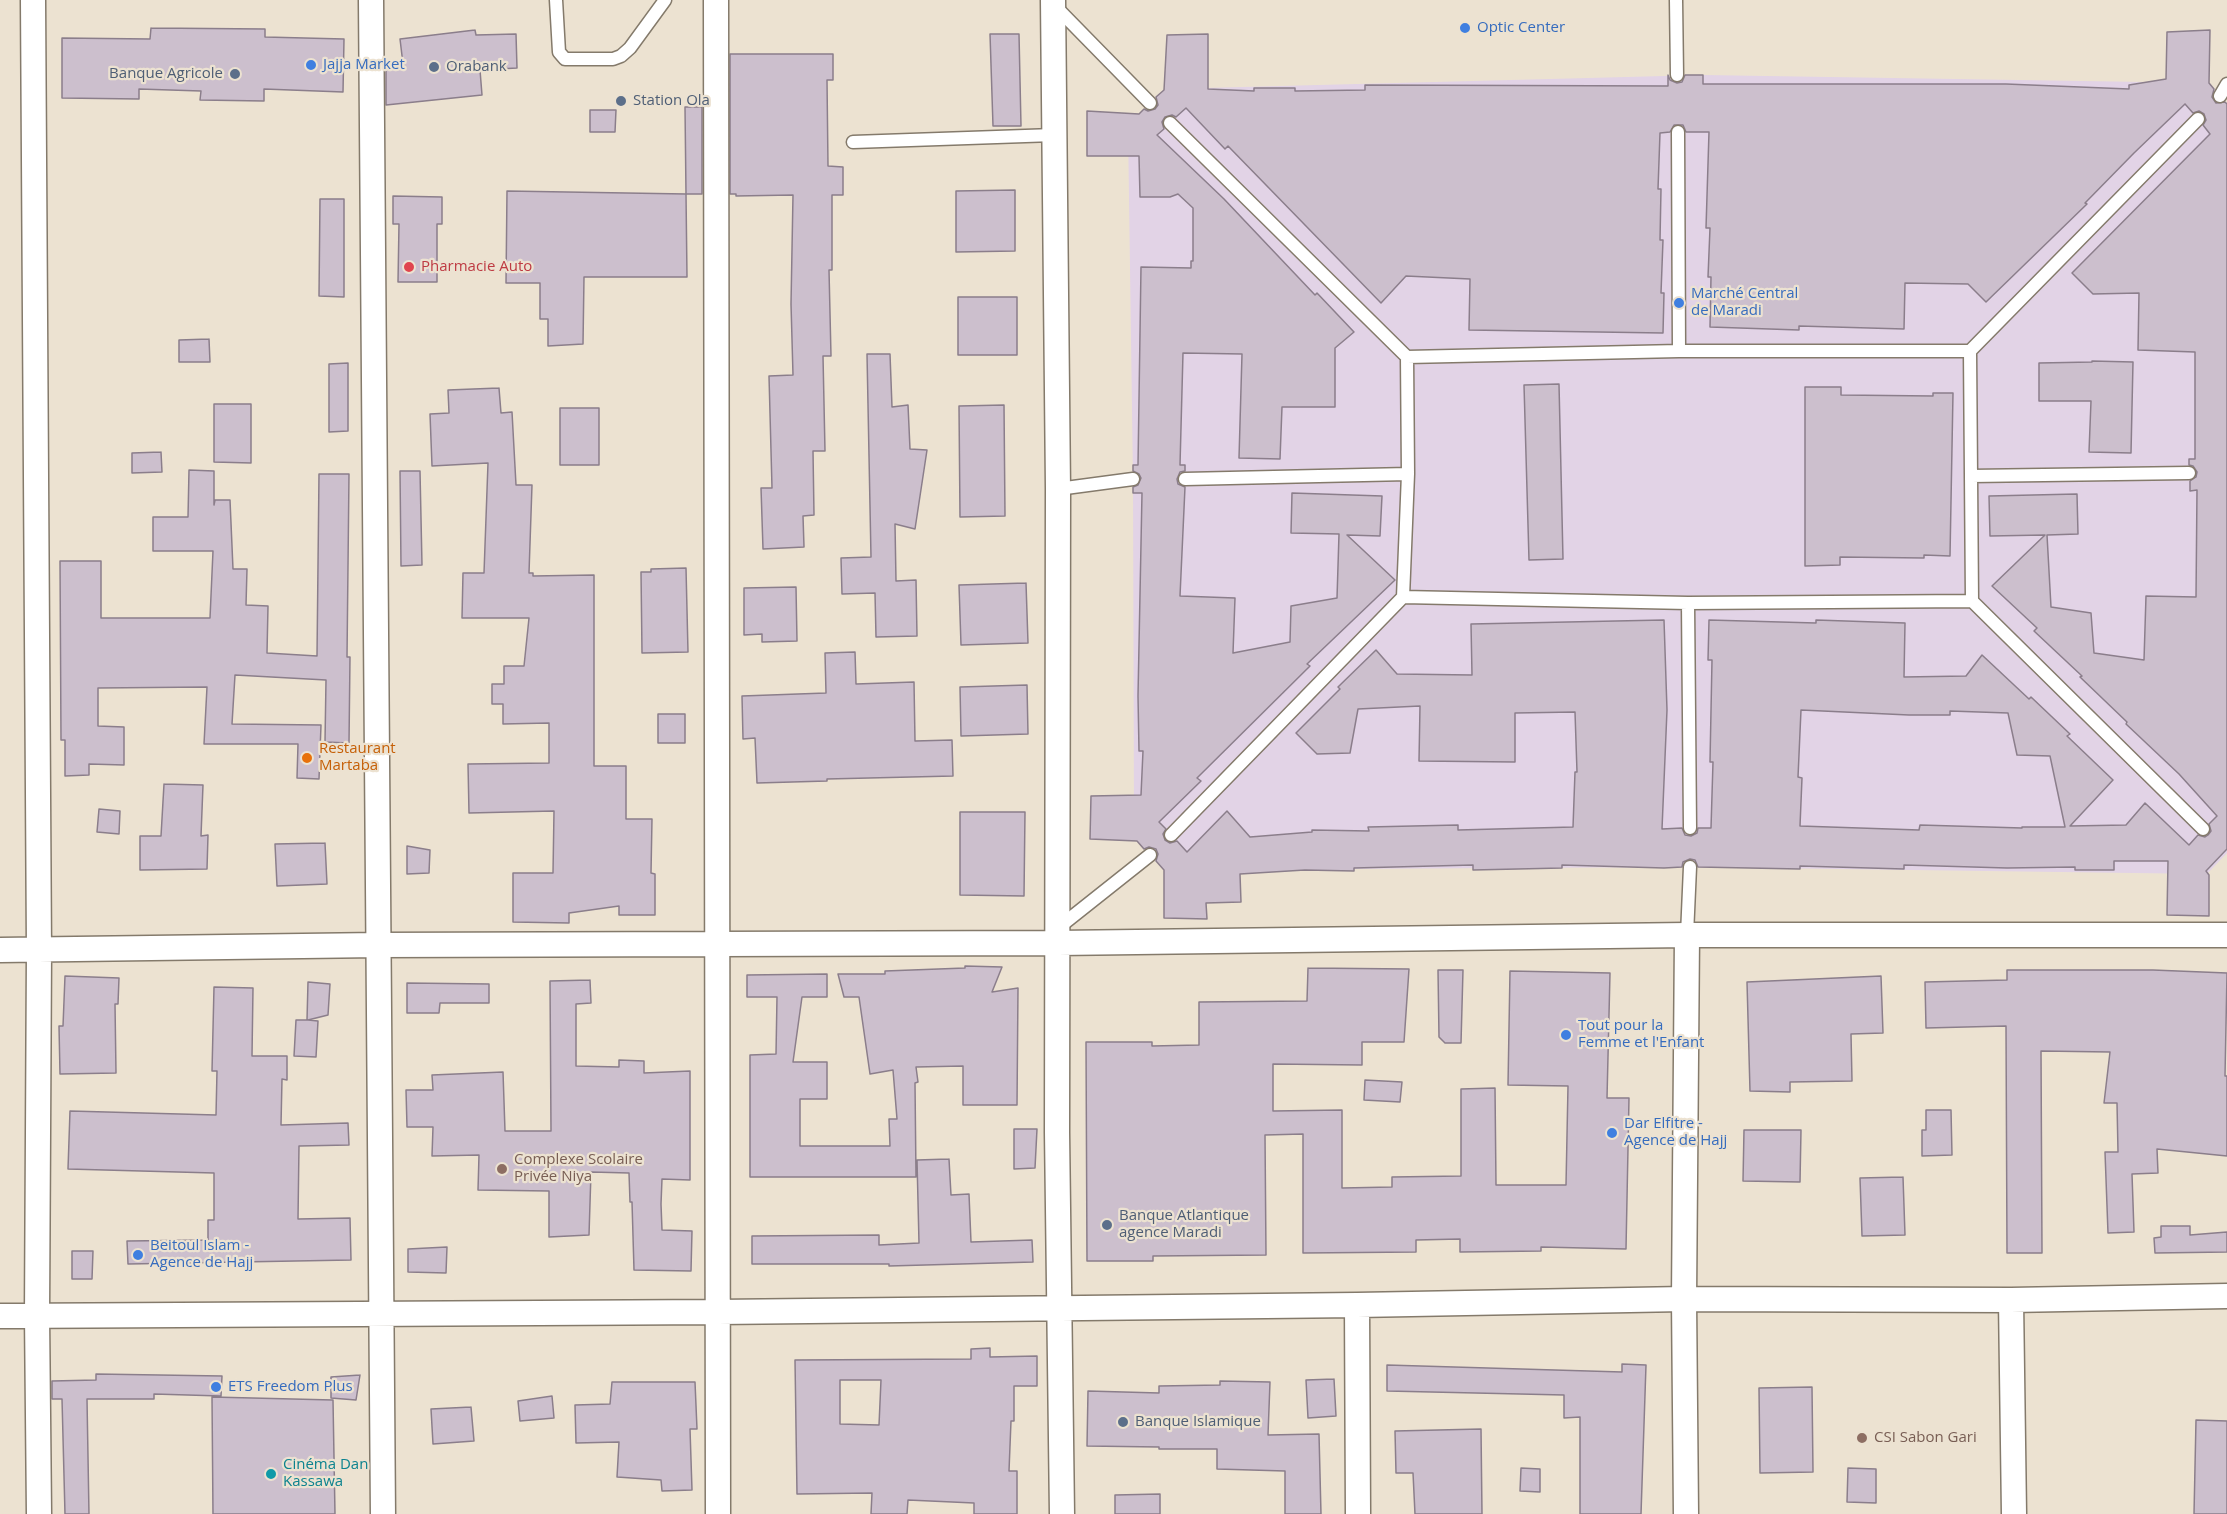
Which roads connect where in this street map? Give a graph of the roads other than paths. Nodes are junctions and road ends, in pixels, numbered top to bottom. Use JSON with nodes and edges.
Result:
{"nodes":[{"id":1,"x":33,"y":0,"type":"edge"},
{"id":2,"x":372,"y":0,"type":"edge"},
{"id":3,"x":556,"y":0,"type":"edge"},
{"id":4,"x":665,"y":0,"type":"edge"},
{"id":5,"x":716,"y":0,"type":"edge"},
{"id":6,"x":1676,"y":0,"type":"edge"},
{"id":7,"x":1053,"y":2,"type":"edge"},
{"id":8,"x":1677,"y":75,"type":"dead end"},
{"id":9,"x":2227,"y":84,"type":"edge"},
{"id":10,"x":2220,"y":96,"type":"dead end"},
{"id":11,"x":1149,"y":103,"type":"dead end"},
{"id":12,"x":2198,"y":119,"type":"dead end"},
{"id":13,"x":1170,"y":123,"type":"dead end"},
{"id":14,"x":1677,"y":132,"type":"dead end"},
{"id":15,"x":1054,"y":135,"type":"junction"},
{"id":16,"x":853,"y":141,"type":"dead end"},
{"id":17,"x":1679,"y":351,"type":"junction"},
{"id":18,"x":1970,"y":351,"type":"junction"},
{"id":19,"x":1407,"y":357,"type":"junction"},
{"id":20,"x":2189,"y":472,"type":"dead end"},
{"id":21,"x":1407,"y":474,"type":"junction"},
{"id":22,"x":1971,"y":476,"type":"junction"},
{"id":23,"x":1185,"y":479,"type":"dead end"},
{"id":24,"x":1133,"y":480,"type":"dead end"},
{"id":25,"x":1058,"y":489,"type":"junction"},
{"id":26,"x":1403,"y":597,"type":"junction"},
{"id":27,"x":1972,"y":601,"type":"junction"},
{"id":28,"x":1688,"y":603,"type":"junction"},
{"id":29,"x":1689,"y":828,"type":"dead end"},
{"id":30,"x":2204,"y":829,"type":"dead end"},
{"id":31,"x":1171,"y":835,"type":"dead end"},
{"id":32,"x":1150,"y":855,"type":"dead end"},
{"id":33,"x":1690,"y":867,"type":"dead end"},
{"id":34,"x":1688,"y":935,"type":"junction"},
{"id":35,"x":2227,"y":935,"type":"edge"},
{"id":36,"x":1058,"y":936,"type":"junction"},
{"id":37,"x":378,"y":945,"type":"junction"},
{"id":38,"x":718,"y":946,"type":"junction"},
{"id":39,"x":0,"y":950,"type":"edge"},
{"id":40,"x":39,"y":950,"type":"junction"},
{"id":41,"x":2227,"y":1296,"type":"edge"},
{"id":42,"x":1684,"y":1299,"type":"junction"},
{"id":43,"x":2011,"y":1300,"type":"junction"},
{"id":44,"x":1357,"y":1305,"type":"junction"},
{"id":45,"x":1060,"y":1307,"type":"junction"},
{"id":46,"x":718,"y":1312,"type":"junction"},
{"id":47,"x":382,"y":1314,"type":"junction"},
{"id":48,"x":37,"y":1315,"type":"junction"},
{"id":49,"x":0,"y":1316,"type":"edge"},
{"id":50,"x":39,"y":1514,"type":"edge"},
{"id":51,"x":383,"y":1514,"type":"edge"},
{"id":52,"x":718,"y":1514,"type":"edge"},
{"id":53,"x":1062,"y":1514,"type":"edge"},
{"id":54,"x":1358,"y":1514,"type":"edge"},
{"id":55,"x":1686,"y":1514,"type":"edge"},
{"id":56,"x":2014,"y":1514,"type":"edge"}],
"edges":[{"from":1,"to":40,"type":"street"},
{"from":2,"to":37,"type":"street"},
{"from":3,"to":4,"type":"lane"},
{"from":5,"to":38,"type":"street"},
{"from":6,"to":8,"type":"lane"},
{"from":7,"to":11,"type":"lane"},
{"from":7,"to":15,"type":"street"},
{"from":9,"to":10,"type":"lane"},
{"from":12,"to":18,"type":"lane"},
{"from":13,"to":19,"type":"lane"},
{"from":14,"to":17,"type":"lane"},
{"from":15,"to":16,"type":"lane"},
{"from":15,"to":25,"type":"street"},
{"from":17,"to":18,"type":"lane"},
{"from":17,"to":19,"type":"lane"},
{"from":18,"to":22,"type":"lane"},
{"from":19,"to":21,"type":"lane"},
{"from":20,"to":22,"type":"lane"},
{"from":21,"to":23,"type":"lane"},
{"from":21,"to":26,"type":"lane"},
{"from":22,"to":27,"type":"lane"},
{"from":24,"to":25,"type":"lane"},
{"from":25,"to":36,"type":"street"},
{"from":26,"to":28,"type":"lane"},
{"from":26,"to":31,"type":"lane"},
{"from":27,"to":28,"type":"lane"},
{"from":27,"to":30,"type":"lane"},
{"from":28,"to":29,"type":"lane"},
{"from":32,"to":36,"type":"lane"},
{"from":33,"to":34,"type":"lane"},
{"from":34,"to":35,"type":"street"},
{"from":34,"to":36,"type":"street"},
{"from":34,"to":42,"type":"street"},
{"from":36,"to":38,"type":"street"},
{"from":36,"to":45,"type":"street"},
{"from":37,"to":38,"type":"street"},
{"from":37,"to":40,"type":"street"},
{"from":37,"to":47,"type":"street"},
{"from":38,"to":46,"type":"street"},
{"from":39,"to":40,"type":"street"},
{"from":40,"to":48,"type":"street"},
{"from":41,"to":43,"type":"street"},
{"from":42,"to":43,"type":"street"},
{"from":42,"to":44,"type":"street"},
{"from":42,"to":55,"type":"street"},
{"from":43,"to":56,"type":"street"},
{"from":44,"to":45,"type":"street"},
{"from":44,"to":54,"type":"street"},
{"from":45,"to":46,"type":"street"},
{"from":45,"to":53,"type":"street"},
{"from":46,"to":47,"type":"street"},
{"from":46,"to":52,"type":"street"},
{"from":47,"to":48,"type":"street"},
{"from":47,"to":51,"type":"street"},
{"from":48,"to":49,"type":"street"},
{"from":48,"to":50,"type":"street"}]}
